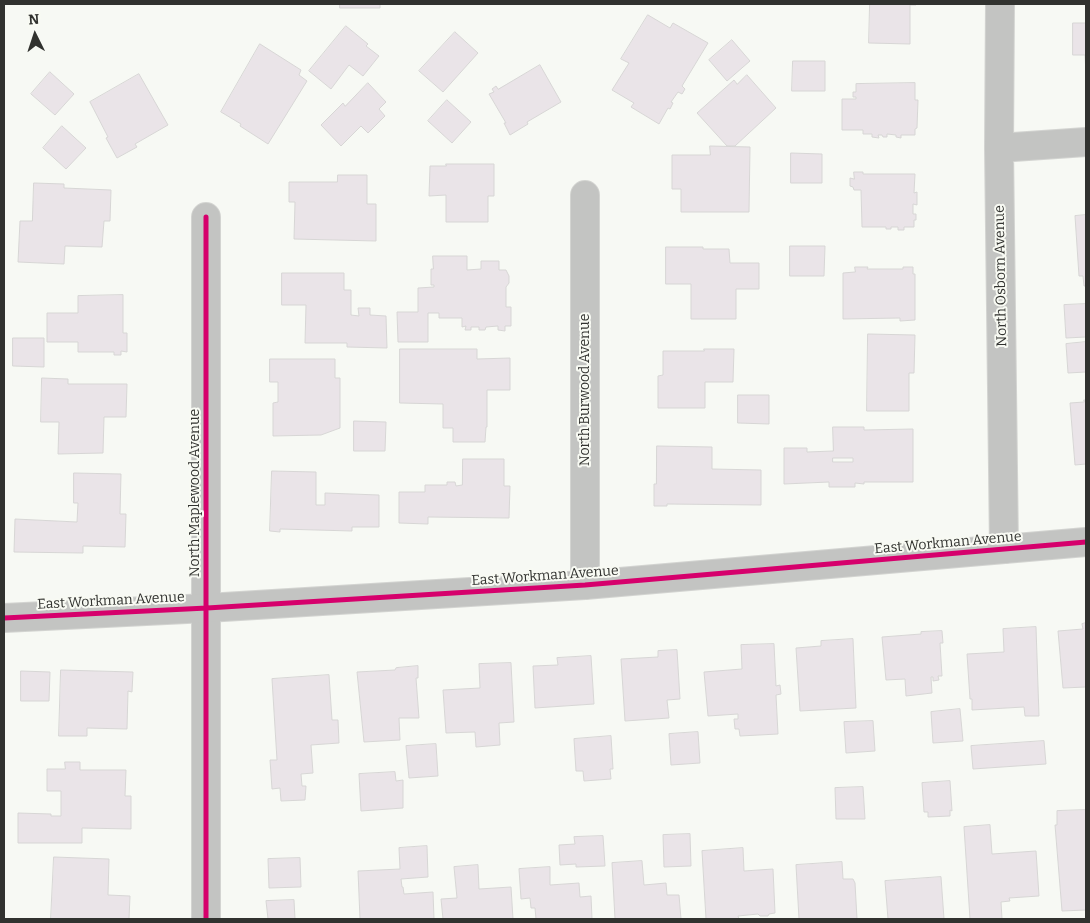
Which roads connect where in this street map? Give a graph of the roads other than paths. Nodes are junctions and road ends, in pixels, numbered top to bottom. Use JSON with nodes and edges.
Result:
{"nodes":[{"id":1,"x":1000,"y":4,"type":"edge"},
{"id":2,"x":1086,"y":142,"type":"edge"},
{"id":3,"x":999,"y":148,"type":"junction"},
{"id":4,"x":585,"y":195,"type":"dead end"},
{"id":5,"x":206,"y":217,"type":"dead end"},
{"id":6,"x":1086,"y":542,"type":"edge"},
{"id":7,"x":1004,"y":549,"type":"junction"},
{"id":8,"x":585,"y":585,"type":"junction"},
{"id":9,"x":207,"y":608,"type":"junction"},
{"id":10,"x":4,"y":618,"type":"edge"},
{"id":11,"x":206,"y":919,"type":"edge"}],
"edges":[{"from":1,"to":3,"type":"street","name":"North Osborn Avenue"},
{"from":2,"to":3,"type":"street"},
{"from":3,"to":7,"type":"street","name":"North Osborn Avenue"},
{"from":4,"to":8,"type":"street","name":"North Burwood Avenue"},
{"from":5,"to":9,"type":"street","name":"North Maplewood Avenue"},
{"from":6,"to":7,"type":"street","name":"East Workman Avenue"},
{"from":7,"to":8,"type":"street","name":"East Workman Avenue"},
{"from":8,"to":9,"type":"street","name":"East Workman Avenue"},
{"from":9,"to":10,"type":"street","name":"East Workman Avenue"},
{"from":9,"to":11,"type":"street","name":"North Maplewood Avenue"}]}
